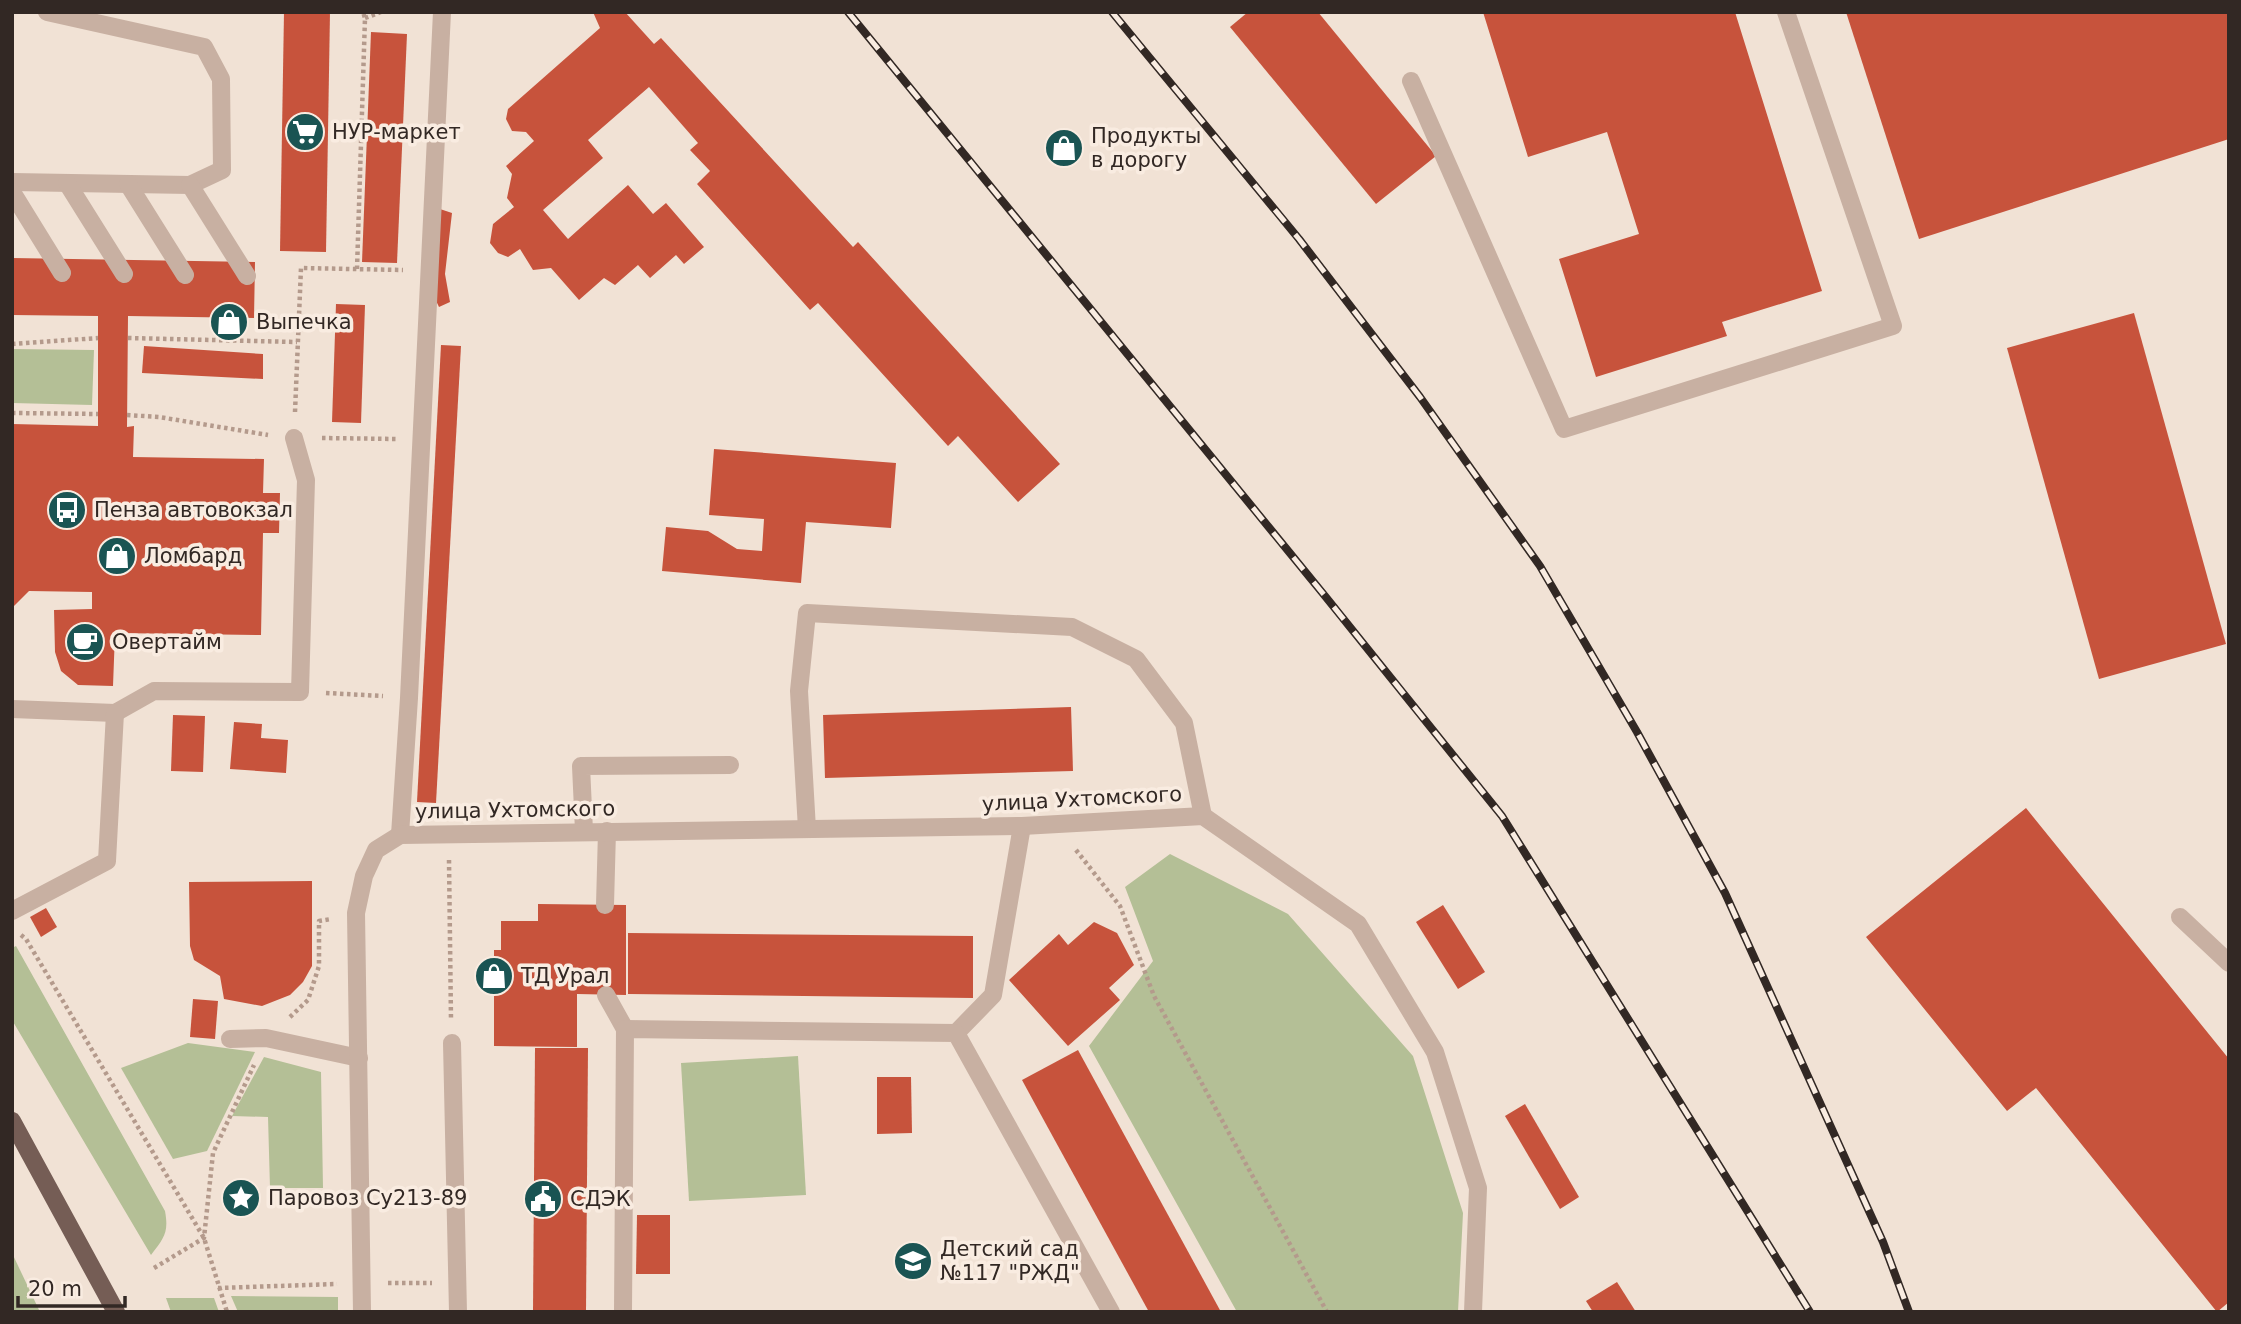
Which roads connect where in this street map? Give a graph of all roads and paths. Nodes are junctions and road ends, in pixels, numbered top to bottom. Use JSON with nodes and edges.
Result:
{"nodes":[{"id":1,"x":47,"y":12,"type":"edge"},
{"id":2,"x":381,"y":12,"type":"edge"},
{"id":3,"x":442,"y":12,"type":"edge"},
{"id":4,"x":1786,"y":12,"type":"edge"},
{"id":5,"x":364,"y":15,"type":"edge"},
{"id":6,"x":1411,"y":81,"type":"dead end"},
{"id":7,"x":12,"y":182,"type":"edge"},
{"id":8,"x":67,"y":183,"type":"junction"},
{"id":9,"x":128,"y":184,"type":"junction"},
{"id":10,"x":190,"y":185,"type":"junction"},
{"id":11,"x":12,"y":192,"type":"edge"},
{"id":12,"x":357,"y":269,"type":"junction"},
{"id":13,"x":381,"y":270,"type":"dead end"},
{"id":14,"x":62,"y":273,"type":"dead end"},
{"id":15,"x":124,"y":274,"type":"dead end"},
{"id":16,"x":185,"y":275,"type":"dead end"},
{"id":17,"x":247,"y":276,"type":"dead end"},
{"id":18,"x":98,"y":338,"type":"dead end"},
{"id":19,"x":128,"y":338,"type":"dead end"},
{"id":20,"x":297,"y":342,"type":"junction"},
{"id":21,"x":12,"y":344,"type":"edge"},
{"id":22,"x":12,"y":413,"type":"edge"},
{"id":23,"x":98,"y":414,"type":"dead end"},
{"id":24,"x":127,"y":415,"type":"dead end"},
{"id":25,"x":255,"y":434,"type":"dead end"},
{"id":26,"x":294,"y":438,"type":"joint"},
{"id":27,"x":300,"y":692,"type":"junction"},
{"id":28,"x":409,"y":698,"type":"junction"},
{"id":29,"x":12,"y":709,"type":"edge"},
{"id":30,"x":115,"y":713,"type":"junction"},
{"id":31,"x":730,"y":765,"type":"dead end"},
{"id":32,"x":1203,"y":816,"type":"junction"},
{"id":33,"x":1055,"y":824,"type":"junction"},
{"id":34,"x":1022,"y":826,"type":"junction"},
{"id":35,"x":807,"y":829,"type":"junction"},
{"id":36,"x":584,"y":831,"type":"junction"},
{"id":37,"x":607,"y":831,"type":"junction"},
{"id":38,"x":400,"y":835,"type":"junction"},
{"id":39,"x":449,"y":835,"type":"junction"},
{"id":40,"x":605,"y":905,"type":"dead end"},
{"id":41,"x":12,"y":911,"type":"edge"},
{"id":42,"x":356,"y":913,"type":"junction"},
{"id":43,"x":2180,"y":916,"type":"dead end"},
{"id":44,"x":12,"y":928,"type":"edge"},
{"id":45,"x":2229,"y":963,"type":"edge"},
{"id":46,"x":606,"y":995,"type":"dead end"},
{"id":47,"x":450,"y":1003,"type":"dead end"},
{"id":48,"x":625,"y":1028,"type":"junction"},
{"id":49,"x":956,"y":1033,"type":"junction"},
{"id":50,"x":266,"y":1038,"type":"junction"},
{"id":51,"x":230,"y":1039,"type":"dead end"},
{"id":52,"x":452,"y":1043,"type":"dead end"},
{"id":53,"x":359,"y":1058,"type":"junction"},
{"id":54,"x":12,"y":1121,"type":"edge"},
{"id":55,"x":204,"y":1238,"type":"junction"},
{"id":56,"x":155,"y":1268,"type":"dead end"},
{"id":57,"x":116,"y":1312,"type":"edge"},
{"id":58,"x":227,"y":1312,"type":"edge"},
{"id":59,"x":362,"y":1312,"type":"edge"},
{"id":60,"x":458,"y":1312,"type":"edge"},
{"id":61,"x":623,"y":1312,"type":"edge"},
{"id":62,"x":1111,"y":1312,"type":"edge"},
{"id":63,"x":1327,"y":1312,"type":"edge"},
{"id":64,"x":1473,"y":1312,"type":"edge"}],
"edges":[{"from":1,"to":10,"type":"street"},
{"from":2,"to":5,"type":"path"},
{"from":3,"to":28,"type":"street"},
{"from":4,"to":6,"type":"street"},
{"from":5,"to":12,"type":"path"},
{"from":7,"to":8,"type":"street"},
{"from":8,"to":9,"type":"street"},
{"from":8,"to":15,"type":"street"},
{"from":9,"to":10,"type":"street"},
{"from":9,"to":16,"type":"street"},
{"from":10,"to":17,"type":"street"},
{"from":11,"to":14,"type":"street"},
{"from":12,"to":13,"type":"path"},
{"from":12,"to":20,"type":"path"},
{"from":18,"to":21,"type":"path"},
{"from":19,"to":20,"type":"path"},
{"from":20,"to":26,"type":"path"},
{"from":22,"to":23,"type":"path"},
{"from":24,"to":25,"type":"path"},
{"from":26,"to":27,"type":"street"},
{"from":27,"to":28,"type":"path"},
{"from":27,"to":30,"type":"street"},
{"from":28,"to":38,"type":"street"},
{"from":29,"to":30,"type":"street"},
{"from":30,"to":41,"type":"street"},
{"from":31,"to":36,"type":"street"},
{"from":32,"to":33,"type":"street","name":"улица Ухтомского"},
{"from":32,"to":35,"type":"street"},
{"from":32,"to":64,"type":"street","name":"улица Ухтомского"},
{"from":33,"to":34,"type":"street","name":"улица Ухтомского"},
{"from":33,"to":63,"type":"path"},
{"from":34,"to":35,"type":"street","name":"улица Ухтомского"},
{"from":34,"to":49,"type":"street"},
{"from":35,"to":37,"type":"street","name":"улица Ухтомского"},
{"from":36,"to":37,"type":"street","name":"улица Ухтомского"},
{"from":36,"to":39,"type":"street","name":"улица Ухтомского"},
{"from":37,"to":40,"type":"street"},
{"from":38,"to":39,"type":"street","name":"улица Ухтомского"},
{"from":38,"to":42,"type":"street"},
{"from":39,"to":47,"type":"path"},
{"from":42,"to":50,"type":"path"},
{"from":42,"to":53,"type":"street"},
{"from":43,"to":45,"type":"street"},
{"from":44,"to":55,"type":"path"},
{"from":46,"to":48,"type":"street"},
{"from":48,"to":49,"type":"street"},
{"from":48,"to":61,"type":"street"},
{"from":49,"to":62,"type":"street"},
{"from":50,"to":51,"type":"street"},
{"from":50,"to":53,"type":"street"},
{"from":50,"to":55,"type":"path"},
{"from":52,"to":60,"type":"street"},
{"from":53,"to":59,"type":"street"},
{"from":54,"to":57,"type":"main road"},
{"from":55,"to":56,"type":"path"},
{"from":55,"to":58,"type":"path"}]}
